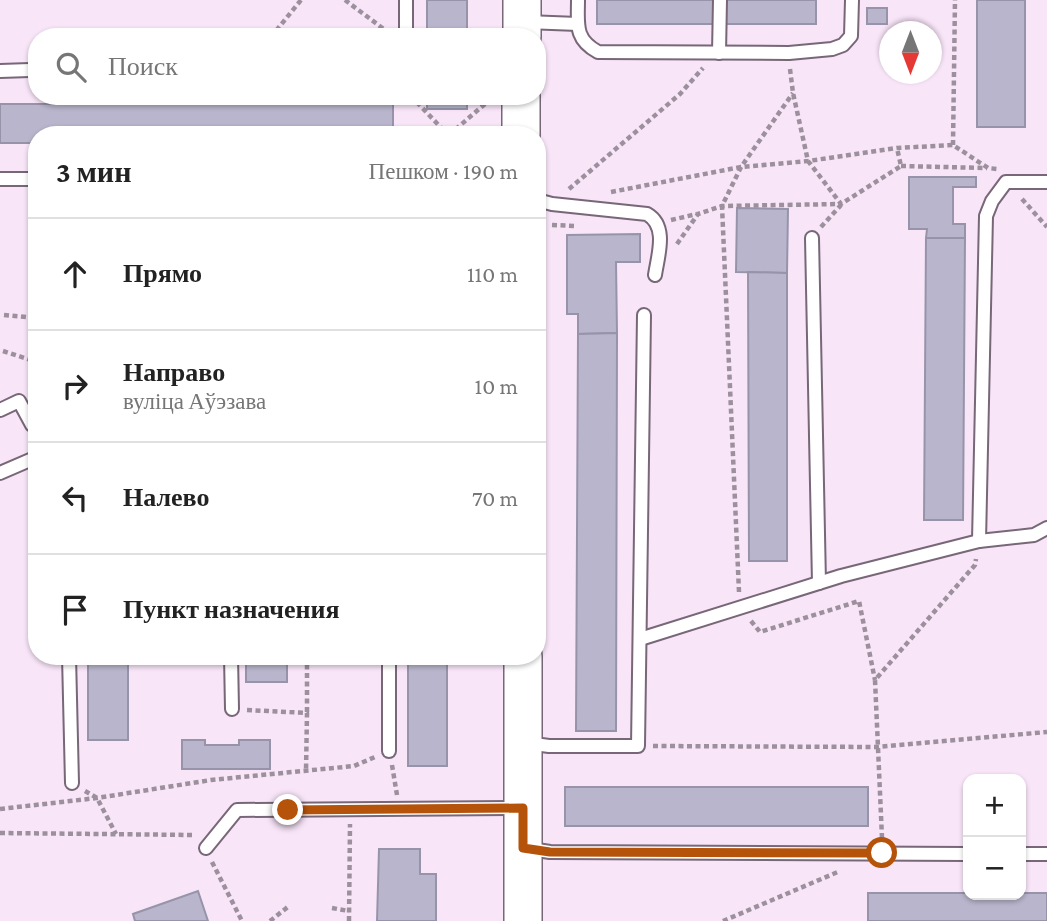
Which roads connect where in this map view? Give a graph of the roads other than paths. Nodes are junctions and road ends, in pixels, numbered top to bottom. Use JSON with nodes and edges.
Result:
{"nodes":[{"id":1,"x":406,"y":0,"type":"edge"},
{"id":2,"x":578,"y":0,"type":"edge"},
{"id":3,"x":720,"y":0,"type":"edge"},
{"id":4,"x":852,"y":0,"type":"edge"},
{"id":5,"x":522,"y":19,"type":"edge"},
{"id":6,"x":578,"y":24,"type":"junction"},
{"id":7,"x":405,"y":28,"type":"edge"},
{"id":8,"x":719,"y":53,"type":"junction"},
{"id":9,"x":28,"y":70,"type":"edge"},
{"id":10,"x":0,"y":71,"type":"edge"},
{"id":11,"x":522,"y":105,"type":"edge"},
{"id":12,"x":521,"y":126,"type":"edge"},
{"id":13,"x":28,"y":178,"type":"edge"},
{"id":14,"x":0,"y":179,"type":"edge"},
{"id":15,"x":1047,"y":182,"type":"edge"},
{"id":16,"x":546,"y":202,"type":"edge"},
{"id":17,"x":812,"y":238,"type":"road end"},
{"id":18,"x":655,"y":275,"type":"road end"},
{"id":19,"x":644,"y":315,"type":"dead end"},
{"id":20,"x":0,"y":410,"type":"edge"},
{"id":21,"x":28,"y":418,"type":"edge"},
{"id":22,"x":28,"y":461,"type":"edge"},
{"id":23,"x":0,"y":472,"type":"edge"},
{"id":24,"x":1047,"y":528,"type":"edge"},
{"id":25,"x":979,"y":541,"type":"junction"},
{"id":26,"x":819,"y":583,"type":"junction"},
{"id":27,"x":640,"y":639,"type":"junction"},
{"id":28,"x":69,"y":665,"type":"edge"},
{"id":29,"x":231,"y":665,"type":"edge"},
{"id":30,"x":389,"y":665,"type":"edge"},
{"id":31,"x":523,"y":665,"type":"edge"},
{"id":32,"x":232,"y":709,"type":"road end"},
{"id":33,"x":523,"y":742,"type":"junction"},
{"id":34,"x":389,"y":751,"type":"road end"},
{"id":35,"x":72,"y":783,"type":"road end"},
{"id":36,"x":523,"y":808,"type":"junction"},
{"id":37,"x":206,"y":848,"type":"road end"},
{"id":38,"x":523,"y":848,"type":"junction"},
{"id":39,"x":963,"y":854,"type":"edge"},
{"id":40,"x":1026,"y":854,"type":"edge"},
{"id":41,"x":1047,"y":854,"type":"edge"},
{"id":42,"x":523,"y":921,"type":"edge"}],
"edges":[{"from":1,"to":7,"type":"lane"},
{"from":2,"to":6,"type":"lane"},
{"from":3,"to":8,"type":"lane"},
{"from":4,"to":8,"type":"lane"},
{"from":5,"to":6,"type":"lane"},
{"from":6,"to":8,"type":"lane"},
{"from":9,"to":10,"type":"lane"},
{"from":11,"to":12,"type":"street"},
{"from":13,"to":14,"type":"lane"},
{"from":15,"to":25,"type":"lane"},
{"from":16,"to":18,"type":"lane"},
{"from":17,"to":26,"type":"lane"},
{"from":19,"to":27,"type":"lane"},
{"from":20,"to":21,"type":"lane"},
{"from":22,"to":23,"type":"lane"},
{"from":24,"to":25,"type":"lane"},
{"from":25,"to":26,"type":"lane"},
{"from":26,"to":27,"type":"lane"},
{"from":27,"to":33,"type":"lane"},
{"from":28,"to":35,"type":"lane"},
{"from":29,"to":32,"type":"lane"},
{"from":30,"to":34,"type":"lane"},
{"from":31,"to":33,"type":"street"},
{"from":33,"to":36,"type":"street"},
{"from":36,"to":37,"type":"lane"},
{"from":36,"to":38,"type":"street"},
{"from":38,"to":39,"type":"lane"},
{"from":38,"to":42,"type":"street"},
{"from":40,"to":41,"type":"lane"}]}
